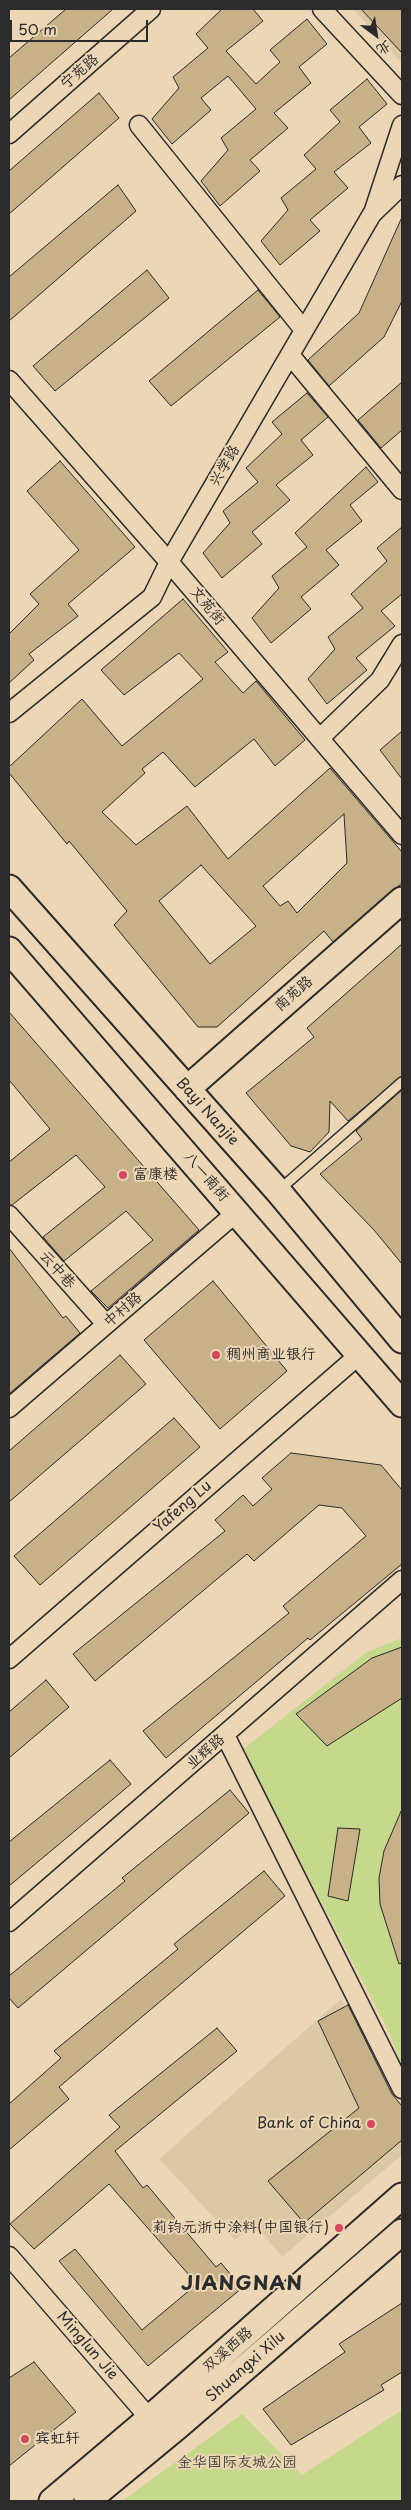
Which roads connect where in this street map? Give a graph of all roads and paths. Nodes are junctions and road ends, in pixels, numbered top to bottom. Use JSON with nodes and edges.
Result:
{"nodes":[{"id":1,"x":151,"y":9,"type":"edge"},
{"id":2,"x":322,"y":9,"type":"edge"},
{"id":3,"x":402,"y":95,"type":"edge"},
{"id":4,"x":139,"y":125,"type":"dead end"},
{"id":5,"x":402,"y":125,"type":"edge"},
{"id":6,"x":12,"y":126,"type":"edge"},
{"id":7,"x":397,"y":186,"type":"edge"},
{"id":8,"x":304,"y":330,"type":"junction"},
{"id":9,"x":290,"y":355,"type":"junction"},
{"id":10,"x":9,"y":380,"type":"edge"},
{"id":11,"x":402,"y":490,"type":"edge"},
{"id":12,"x":169,"y":562,"type":"junction"},
{"id":13,"x":402,"y":644,"type":"edge"},
{"id":14,"x":9,"y":713,"type":"edge"},
{"id":15,"x":320,"y":738,"type":"junction"},
{"id":16,"x":402,"y":835,"type":"edge"},
{"id":17,"x":9,"y":888,"type":"edge"},
{"id":18,"x":402,"y":900,"type":"edge"},
{"id":19,"x":9,"y":950,"type":"edge"},
{"id":20,"x":402,"y":1082,"type":"edge"},
{"id":21,"x":187,"y":1089,"type":"junction"},
{"id":22,"x":278,"y":1191,"type":"junction"},
{"id":23,"x":237,"y":1212,"type":"junction"},
{"id":24,"x":9,"y":1215,"type":"edge"},
{"id":25,"x":106,"y":1324,"type":"junction"},
{"id":26,"x":402,"y":1340,"type":"edge"},
{"id":27,"x":359,"y":1355,"type":"junction"},
{"id":28,"x":402,"y":1404,"type":"edge"},
{"id":29,"x":9,"y":1408,"type":"edge"},
{"id":30,"x":402,"y":1580,"type":"edge"},
{"id":31,"x":9,"y":1659,"type":"edge"},
{"id":32,"x":225,"y":1735,"type":"junction"},
{"id":33,"x":9,"y":1922,"type":"edge"},
{"id":34,"x":402,"y":2089,"type":"edge"},
{"id":35,"x":402,"y":2196,"type":"edge"},
{"id":36,"x":402,"y":2232,"type":"edge"},
{"id":37,"x":12,"y":2266,"type":"edge"},
{"id":38,"x":158,"y":2428,"type":"junction"},
{"id":39,"x":52,"y":2501,"type":"edge"},
{"id":40,"x":87,"y":2501,"type":"edge"}],
"edges":[{"from":1,"to":6,"type":"street","name":"宁苑路"},
{"from":2,"to":3,"type":"street"},
{"from":4,"to":8,"type":"street"},
{"from":5,"to":7,"type":"street"},
{"from":7,"to":8,"type":"street","name":"兴学路"},
{"from":8,"to":9,"type":"street","name":"兴学路"},
{"from":9,"to":11,"type":"street"},
{"from":9,"to":12,"type":"street","name":"兴学路"},
{"from":10,"to":12,"type":"street","name":"文苑街"},
{"from":12,"to":14,"type":"street","name":"兴学路"},
{"from":12,"to":15,"type":"street","name":"文苑街"},
{"from":13,"to":15,"type":"street"},
{"from":15,"to":16,"type":"street","name":"文苑街"},
{"from":17,"to":21,"type":"main road","name":"Bayi Nanjie"},
{"from":18,"to":21,"type":"main road","name":"南苑路"},
{"from":19,"to":23,"type":"main road","name":"八一南街"},
{"from":20,"to":22,"type":"lane"},
{"from":21,"to":22,"type":"main road","name":"Bayi Nanjie"},
{"from":22,"to":26,"type":"main road","name":"Bayi Nanjie"},
{"from":23,"to":25,"type":"street","name":"中村路"},
{"from":23,"to":27,"type":"main road","name":"八一南街"},
{"from":24,"to":25,"type":"street","name":"云中巷"},
{"from":25,"to":29,"type":"street","name":"中村路"},
{"from":27,"to":28,"type":"main road","name":"八一南街"},
{"from":27,"to":31,"type":"street","name":"Yafeng Lu"},
{"from":30,"to":32,"type":"street","name":"业辉路"},
{"from":32,"to":33,"type":"street","name":"业辉路"},
{"from":32,"to":34,"type":"street"},
{"from":35,"to":38,"type":"main road","name":"双溪西路"},
{"from":36,"to":38,"type":"main road","name":"Shuangxi Xilu"},
{"from":37,"to":38,"type":"street","name":"Minglun Jie"},
{"from":38,"to":39,"type":"main road","name":"双溪西路"},
{"from":38,"to":40,"type":"main road","name":"Shuangxi Xilu"}]}
